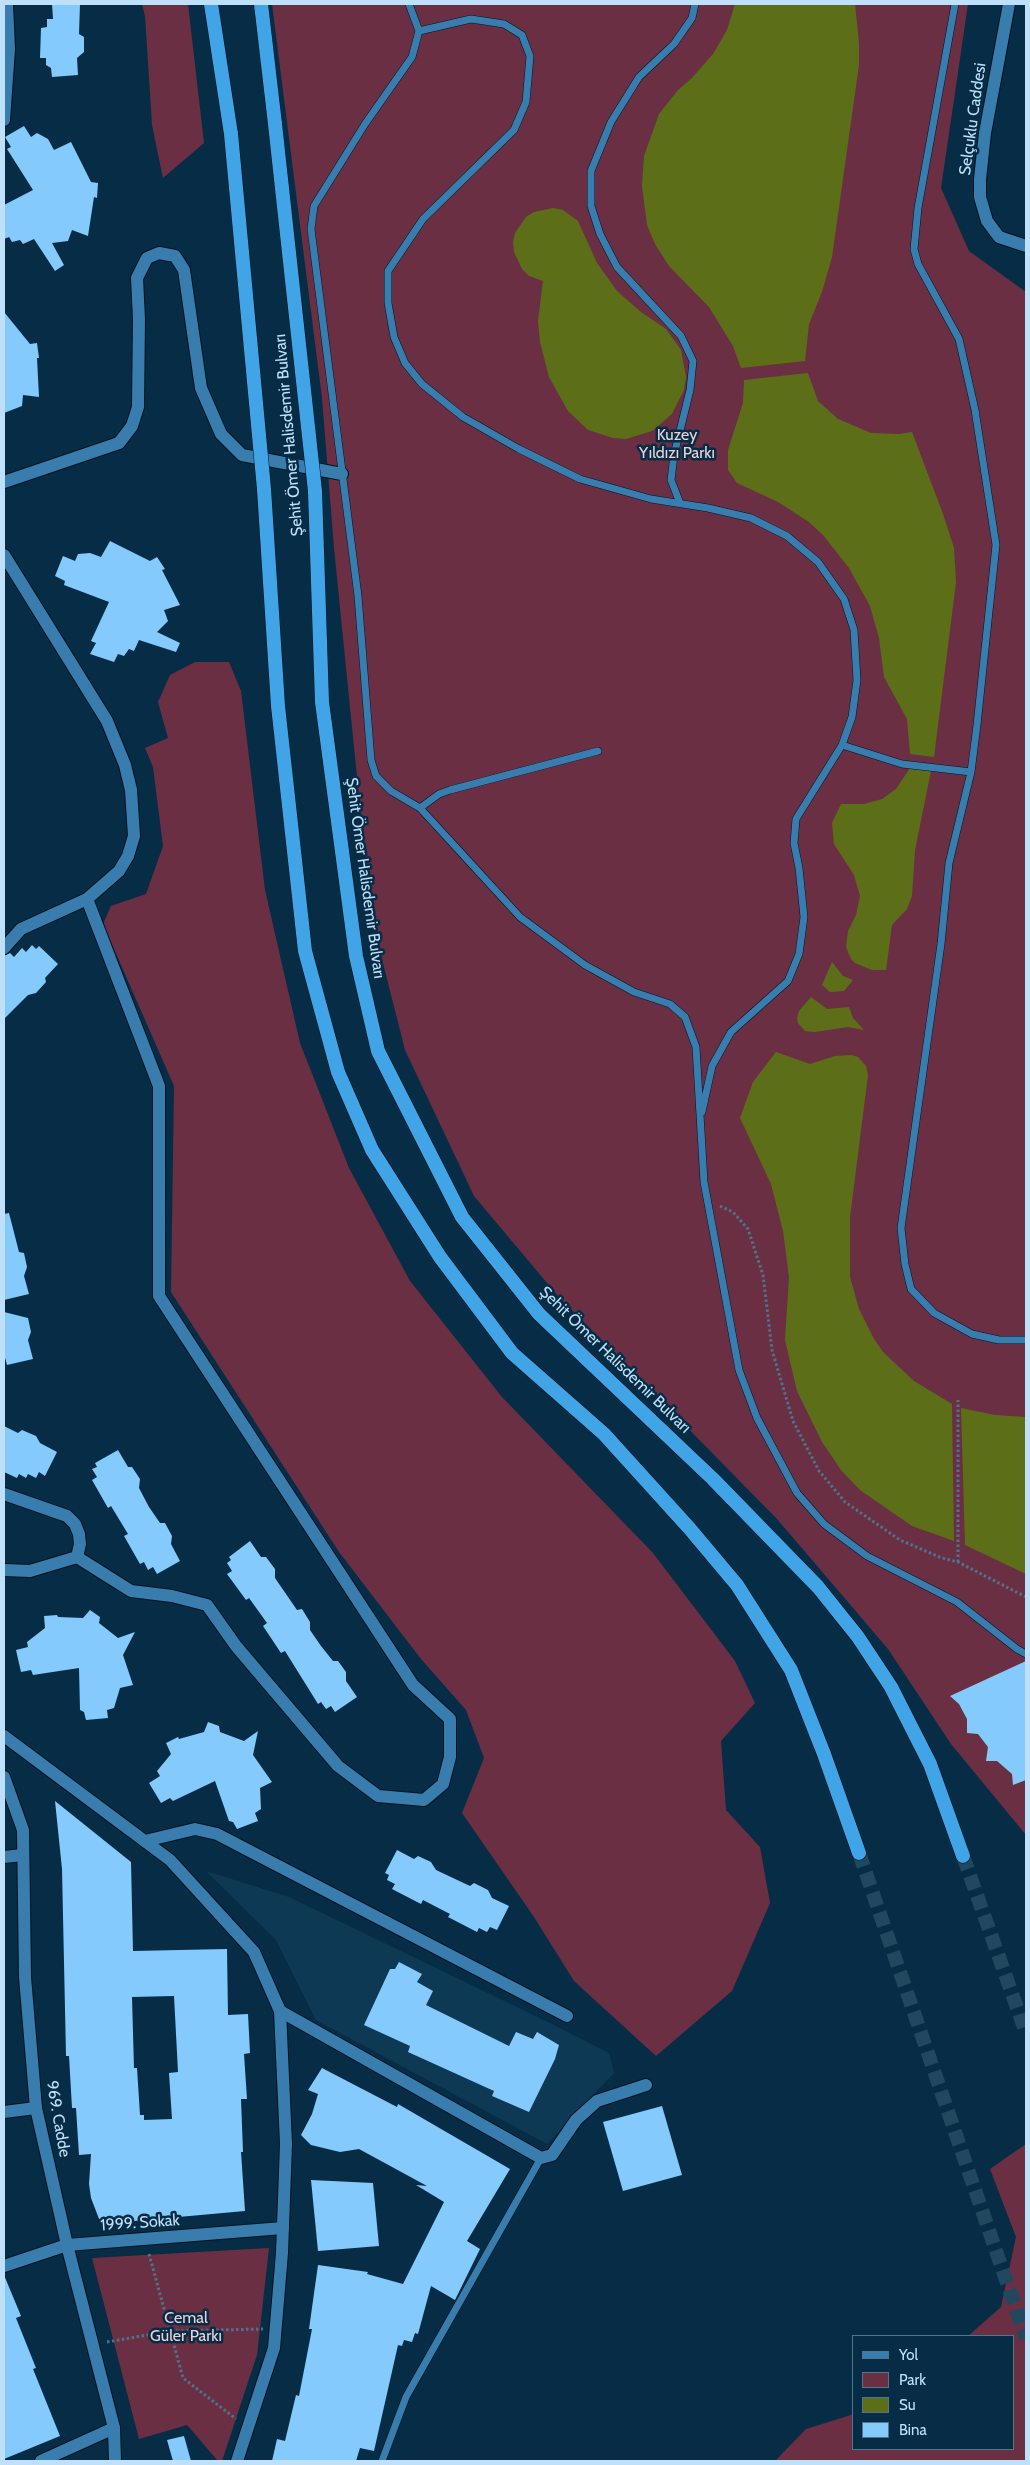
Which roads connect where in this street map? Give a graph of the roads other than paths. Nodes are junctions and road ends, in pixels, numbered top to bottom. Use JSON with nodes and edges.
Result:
{"nodes":[{"id":1,"x":7,"y":4,"type":"edge"},
{"id":2,"x":211,"y":4,"type":"edge"},
{"id":3,"x":261,"y":4,"type":"edge"},
{"id":4,"x":408,"y":4,"type":"edge"},
{"id":5,"x":695,"y":4,"type":"edge"},
{"id":6,"x":956,"y":4,"type":"edge"},
{"id":7,"x":1009,"y":4,"type":"edge"},
{"id":8,"x":419,"y":31,"type":"junction"},
{"id":9,"x":4,"y":120,"type":"edge"},
{"id":10,"x":1026,"y":246,"type":"edge"},
{"id":11,"x":342,"y":474,"type":"junction"},
{"id":12,"x":4,"y":482,"type":"edge"},
{"id":13,"x":680,"y":503,"type":"junction"},
{"id":14,"x":4,"y":556,"type":"edge"},
{"id":15,"x":842,"y":745,"type":"junction"},
{"id":16,"x":598,"y":751,"type":"dead end"},
{"id":17,"x":971,"y":772,"type":"junction"},
{"id":18,"x":420,"y":808,"type":"junction"},
{"id":19,"x":87,"y":898,"type":"junction"},
{"id":20,"x":4,"y":948,"type":"edge"},
{"id":21,"x":700,"y":1120,"type":"junction"},
{"id":22,"x":1026,"y":1340,"type":"edge"},
{"id":23,"x":4,"y":1494,"type":"edge"},
{"id":24,"x":77,"y":1558,"type":"junction"},
{"id":25,"x":4,"y":1570,"type":"edge"},
{"id":26,"x":1026,"y":1654,"type":"edge"},
{"id":27,"x":4,"y":1736,"type":"edge"},
{"id":28,"x":4,"y":1777,"type":"edge"},
{"id":29,"x":145,"y":1841,"type":"junction"},
{"id":30,"x":859,"y":1853,"type":"tunnel mouth"},
{"id":31,"x":23,"y":1855,"type":"junction"},
{"id":32,"x":963,"y":1856,"type":"tunnel mouth"},
{"id":33,"x":4,"y":1857,"type":"edge"},
{"id":34,"x":280,"y":2011,"type":"junction"},
{"id":35,"x":567,"y":2016,"type":"dead end"},
{"id":36,"x":646,"y":2085,"type":"dead end"},
{"id":37,"x":36,"y":2108,"type":"junction"},
{"id":38,"x":4,"y":2112,"type":"edge"},
{"id":39,"x":541,"y":2158,"type":"junction"},
{"id":40,"x":283,"y":2228,"type":"junction"},
{"id":41,"x":67,"y":2245,"type":"junction"},
{"id":42,"x":4,"y":2266,"type":"edge"},
{"id":43,"x":114,"y":2428,"type":"junction"},
{"id":44,"x":41,"y":2461,"type":"edge"},
{"id":45,"x":115,"y":2461,"type":"edge"},
{"id":46,"x":237,"y":2461,"type":"edge"},
{"id":47,"x":382,"y":2461,"type":"edge"}],
"edges":[{"from":1,"to":9,"type":"street"},
{"from":2,"to":30,"type":"highway","name":"Şehit Ömer Halisdemir Bulvarı","bridge":true},
{"from":3,"to":32,"type":"highway","name":"Şehit Ömer Halisdemir Bulvarı","bridge":true},
{"from":4,"to":8,"type":"lane"},
{"from":5,"to":13,"type":"lane"},
{"from":6,"to":17,"type":"lane"},
{"from":7,"to":10,"type":"street","name":"Selçuklu Caddesi"},
{"from":8,"to":11,"type":"lane"},
{"from":8,"to":13,"type":"lane"},
{"from":11,"to":12,"type":"street"},
{"from":11,"to":18,"type":"lane"},
{"from":13,"to":15,"type":"lane"},
{"from":14,"to":19,"type":"street"},
{"from":15,"to":17,"type":"lane"},
{"from":15,"to":21,"type":"lane"},
{"from":16,"to":18,"type":"lane"},
{"from":17,"to":22,"type":"lane"},
{"from":18,"to":21,"type":"lane"},
{"from":19,"to":20,"type":"street"},
{"from":19,"to":24,"type":"street"},
{"from":21,"to":26,"type":"lane"},
{"from":23,"to":24,"type":"street"},
{"from":24,"to":25,"type":"street"},
{"from":27,"to":29,"type":"street"},
{"from":28,"to":31,"type":"street","name":"969. Cadde"},
{"from":29,"to":34,"type":"street"},
{"from":29,"to":35,"type":"street"},
{"from":31,"to":33,"type":"street"},
{"from":31,"to":37,"type":"street","name":"969. Cadde"},
{"from":34,"to":39,"type":"street"},
{"from":34,"to":40,"type":"street"},
{"from":36,"to":39,"type":"street"},
{"from":37,"to":38,"type":"street"},
{"from":37,"to":41,"type":"street","name":"969. Cadde"},
{"from":39,"to":47,"type":"lane"},
{"from":40,"to":41,"type":"street","name":"1999. Sokak"},
{"from":40,"to":46,"type":"street"},
{"from":41,"to":42,"type":"street","name":"1999. Sokak"},
{"from":41,"to":43,"type":"street","name":"969. Cadde"},
{"from":43,"to":44,"type":"street"},
{"from":43,"to":45,"type":"street","name":"969. Cadde"}]}
